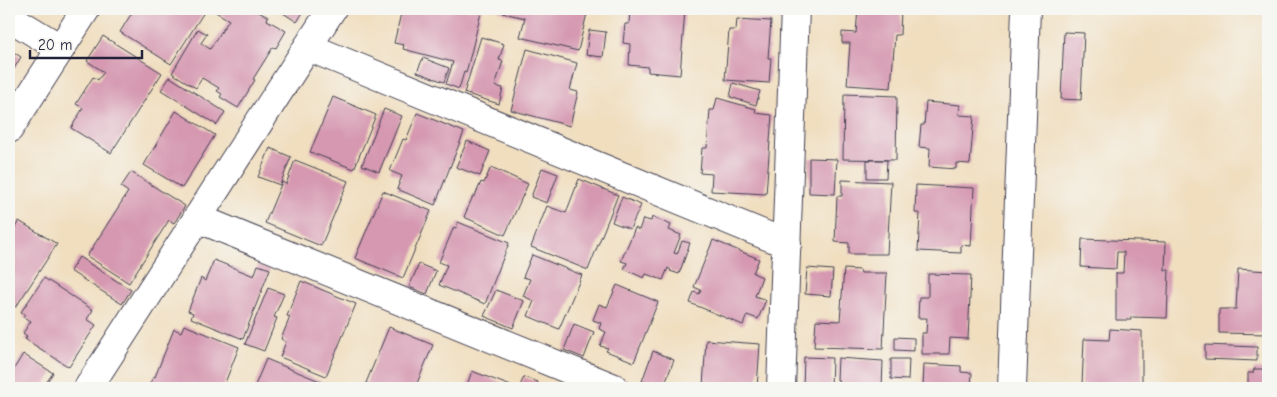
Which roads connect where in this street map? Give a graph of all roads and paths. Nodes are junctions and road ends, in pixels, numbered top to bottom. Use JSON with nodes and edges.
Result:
{"nodes":[{"id":1,"x":86,"y":9,"type":"edge"},
{"id":2,"x":332,"y":9,"type":"edge"},
{"id":3,"x":795,"y":9,"type":"edge"},
{"id":4,"x":1026,"y":9,"type":"edge"},
{"id":5,"x":9,"y":17,"type":"edge"},
{"id":6,"x":308,"y":47,"type":"junction"},
{"id":7,"x":60,"y":48,"type":"junction"},
{"id":8,"x":9,"y":129,"type":"edge"},
{"id":9,"x":197,"y":218,"type":"junction"},
{"id":10,"x":787,"y":244,"type":"junction"},
{"id":11,"x":88,"y":388,"type":"edge"},
{"id":12,"x":614,"y":388,"type":"edge"},
{"id":13,"x":780,"y":388,"type":"edge"},
{"id":14,"x":1012,"y":388,"type":"edge"}],
"edges":[{"from":1,"to":7,"type":"street"},
{"from":2,"to":6,"type":"street"},
{"from":3,"to":10,"type":"street"},
{"from":4,"to":14,"type":"street"},
{"from":5,"to":7,"type":"street"},
{"from":6,"to":9,"type":"street"},
{"from":6,"to":10,"type":"street"},
{"from":7,"to":8,"type":"street"},
{"from":9,"to":11,"type":"street"},
{"from":9,"to":12,"type":"street"},
{"from":10,"to":13,"type":"street"}]}
